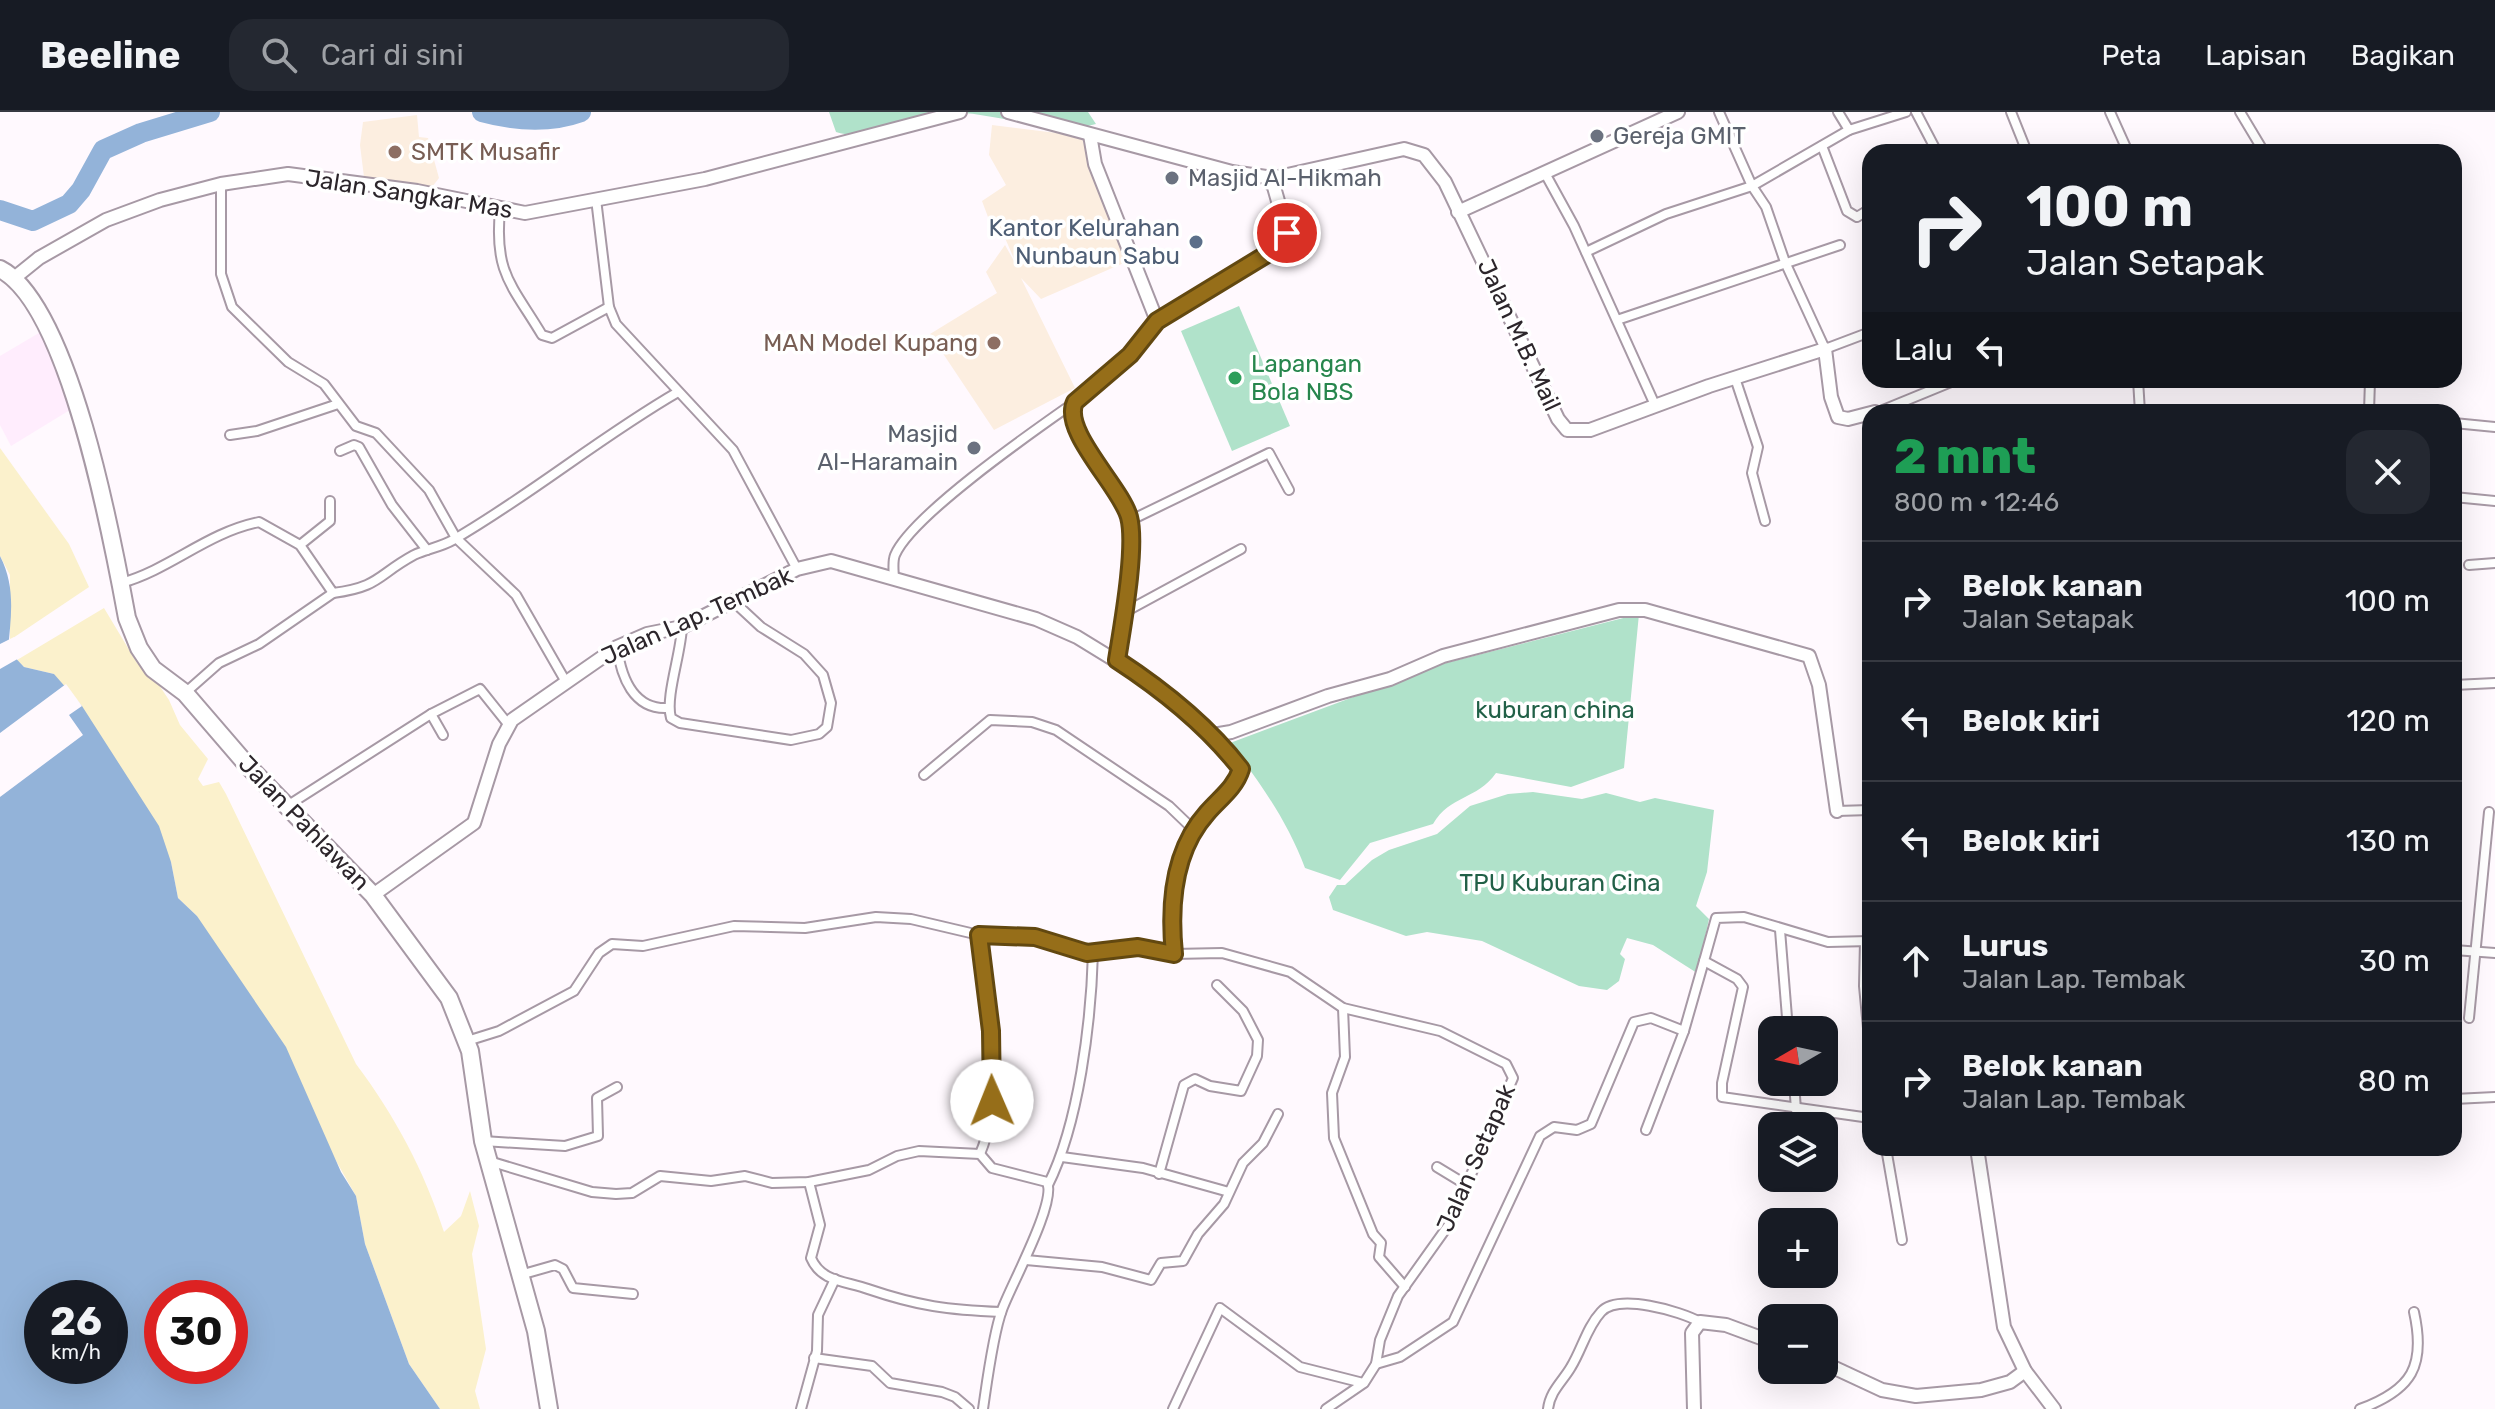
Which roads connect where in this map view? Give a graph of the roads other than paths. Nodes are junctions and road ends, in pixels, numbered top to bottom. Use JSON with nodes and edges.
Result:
{"nodes":[{"id":1,"x":960,"y":112,"type":"edge"},
{"id":2,"x":1008,"y":112,"type":"edge"},
{"id":3,"x":1678,"y":112,"type":"edge"},
{"id":4,"x":1719,"y":112,"type":"edge"},
{"id":5,"x":1838,"y":112,"type":"edge"},
{"id":6,"x":1906,"y":112,"type":"edge"},
{"id":7,"x":2011,"y":112,"type":"edge"},
{"id":8,"x":2110,"y":112,"type":"edge"},
{"id":9,"x":2240,"y":112,"type":"edge"},
{"id":10,"x":1919,"y":113,"type":"edge"},
{"id":11,"x":1849,"y":130,"type":"junction"},
{"id":12,"x":1090,"y":135,"type":"junction"},
{"id":13,"x":1933,"y":144,"type":"edge"},
{"id":14,"x":2024,"y":144,"type":"edge"},
{"id":15,"x":2124,"y":144,"type":"edge"},
{"id":16,"x":2259,"y":144,"type":"edge"},
{"id":17,"x":1822,"y":146,"type":"junction"},
{"id":18,"x":1546,"y":175,"type":"junction"},
{"id":19,"x":1270,"y":179,"type":"junction"},
{"id":20,"x":221,"y":184,"type":"junction"},
{"id":21,"x":1752,"y":186,"type":"junction"},
{"id":22,"x":596,"y":199,"type":"junction"},
{"id":23,"x":500,"y":211,"type":"junction"},
{"id":24,"x":1458,"y":212,"type":"junction"},
{"id":25,"x":1862,"y":214,"type":"edge"},
{"id":26,"x":1840,"y":245,"type":"dead end"},
{"id":27,"x":1586,"y":252,"type":"junction"},
{"id":28,"x":1785,"y":262,"type":"junction"},
{"id":29,"x":5,"y":270,"type":"edge"},
{"id":30,"x":609,"y":307,"type":"junction"},
{"id":31,"x":1617,"y":320,"type":"junction"},
{"id":32,"x":1157,"y":321,"type":"junction"},
{"id":33,"x":1862,"y":335,"type":"edge"},
{"id":34,"x":1825,"y":349,"type":"junction"},
{"id":35,"x":1735,"y":378,"type":"junction"},
{"id":36,"x":1936,"y":388,"type":"edge"},
{"id":37,"x":678,"y":392,"type":"junction"},
{"id":38,"x":1075,"y":402,"type":"junction"},
{"id":39,"x":338,"y":404,"type":"junction"},
{"id":40,"x":1896,"y":404,"type":"edge"},
{"id":41,"x":1655,"y":405,"type":"junction"},
{"id":42,"x":1862,"y":416,"type":"edge"},
{"id":43,"x":2462,"y":424,"type":"edge"},
{"id":44,"x":2495,"y":427,"type":"edge"},
{"id":45,"x":230,"y":435,"type":"dead end"},
{"id":46,"x":340,"y":451,"type":"dead end"},
{"id":47,"x":1289,"y":490,"type":"dead end"},
{"id":48,"x":2462,"y":498,"type":"edge"},
{"id":49,"x":330,"y":501,"type":"dead end"},
{"id":50,"x":2495,"y":501,"type":"edge"},
{"id":51,"x":1129,"y":521,"type":"junction"},
{"id":52,"x":1765,"y":521,"type":"dead end"},
{"id":53,"x":456,"y":538,"type":"junction"},
{"id":54,"x":300,"y":545,"type":"junction"},
{"id":55,"x":1241,"y":549,"type":"dead end"},
{"id":56,"x":427,"y":550,"type":"junction"},
{"id":57,"x":2495,"y":563,"type":"edge"},
{"id":58,"x":2469,"y":565,"type":"dead end"},
{"id":59,"x":797,"y":569,"type":"junction"},
{"id":60,"x":894,"y":580,"type":"junction"},
{"id":61,"x":121,"y":583,"type":"junction"},
{"id":62,"x":333,"y":593,"type":"junction"},
{"id":63,"x":732,"y":600,"type":"junction"},
{"id":64,"x":1124,"y":612,"type":"junction"},
{"id":65,"x":682,"y":627,"type":"junction"},
{"id":66,"x":617,"y":647,"type":"junction"},
{"id":67,"x":1117,"y":660,"type":"junction"},
{"id":68,"x":566,"y":682,"type":"junction"},
{"id":69,"x":2495,"y":683,"type":"edge"},
{"id":70,"x":2462,"y":685,"type":"edge"},
{"id":71,"x":185,"y":693,"type":"junction"},
{"id":72,"x":668,"y":708,"type":"junction"},
{"id":73,"x":431,"y":714,"type":"junction"},
{"id":74,"x":508,"y":724,"type":"junction"},
{"id":75,"x":443,"y":735,"type":"dead end"},
{"id":76,"x":1213,"y":735,"type":"junction"},
{"id":77,"x":924,"y":775,"type":"dead end"},
{"id":78,"x":286,"y":807,"type":"junction"},
{"id":79,"x":1862,"y":810,"type":"edge"},
{"id":80,"x":1837,"y":811,"type":"joint"},
{"id":81,"x":2489,"y":812,"type":"dead end"},
{"id":82,"x":1195,"y":831,"type":"junction"},
{"id":83,"x":373,"y":895,"type":"junction"},
{"id":84,"x":1780,"y":930,"type":"junction"},
{"id":85,"x":979,"y":935,"type":"junction"},
{"id":86,"x":1862,"y":941,"type":"edge"},
{"id":87,"x":2462,"y":950,"type":"edge"},
{"id":88,"x":2475,"y":951,"type":"junction"},
{"id":89,"x":1093,"y":953,"type":"junction"},
{"id":90,"x":2495,"y":953,"type":"edge"},
{"id":91,"x":1174,"y":954,"type":"junction"},
{"id":92,"x":1704,"y":961,"type":"junction"},
{"id":93,"x":1217,"y":985,"type":"dead end"},
{"id":94,"x":1343,"y":1008,"type":"junction"},
{"id":95,"x":1787,"y":1016,"type":"edge"},
{"id":96,"x":2469,"y":1018,"type":"dead end"},
{"id":97,"x":1684,"y":1031,"type":"junction"},
{"id":98,"x":467,"y":1041,"type":"junction"},
{"id":99,"x":617,"y":1087,"type":"dead end"},
{"id":100,"x":1795,"y":1096,"type":"edge"},
{"id":101,"x":2495,"y":1097,"type":"edge"},
{"id":102,"x":2462,"y":1099,"type":"edge"},
{"id":103,"x":1796,"y":1110,"type":"junction"},
{"id":104,"x":1278,"y":1114,"type":"dead end"},
{"id":105,"x":1862,"y":1117,"type":"edge"},
{"id":106,"x":1646,"y":1130,"type":"dead end"},
{"id":107,"x":483,"y":1141,"type":"junction"},
{"id":108,"x":980,"y":1154,"type":"junction"},
{"id":109,"x":1887,"y":1156,"type":"edge"},
{"id":110,"x":1978,"y":1156,"type":"edge"},
{"id":111,"x":1062,"y":1157,"type":"junction"},
{"id":112,"x":489,"y":1161,"type":"junction"},
{"id":113,"x":1437,"y":1167,"type":"dead end"},
{"id":114,"x":1159,"y":1174,"type":"junction"},
{"id":115,"x":809,"y":1182,"type":"junction"},
{"id":116,"x":1465,"y":1184,"type":"junction"},
{"id":117,"x":1048,"y":1185,"type":"junction"},
{"id":118,"x":1229,"y":1192,"type":"junction"},
{"id":119,"x":1902,"y":1240,"type":"dead end"},
{"id":120,"x":1026,"y":1260,"type":"junction"},
{"id":121,"x":519,"y":1275,"type":"junction"},
{"id":122,"x":835,"y":1279,"type":"junction"},
{"id":123,"x":1405,"y":1287,"type":"junction"},
{"id":124,"x":633,"y":1294,"type":"dead end"},
{"id":125,"x":1001,"y":1312,"type":"junction"},
{"id":126,"x":2414,"y":1312,"type":"dead end"},
{"id":127,"x":1700,"y":1322,"type":"junction"},
{"id":128,"x":1758,"y":1337,"type":"edge"},
{"id":129,"x":814,"y":1358,"type":"junction"},
{"id":130,"x":1376,"y":1364,"type":"junction"},
{"id":131,"x":1838,"y":1370,"type":"edge"},
{"id":132,"x":2025,"y":1371,"type":"junction"},
{"id":133,"x":1364,"y":1383,"type":"junction"},
{"id":134,"x":549,"y":1409,"type":"edge"},
{"id":135,"x":801,"y":1409,"type":"edge"},
{"id":136,"x":969,"y":1409,"type":"edge"},
{"id":137,"x":983,"y":1409,"type":"edge"},
{"id":138,"x":1173,"y":1409,"type":"edge"},
{"id":139,"x":1326,"y":1409,"type":"edge"},
{"id":140,"x":1548,"y":1409,"type":"edge"},
{"id":141,"x":1694,"y":1409,"type":"edge"},
{"id":142,"x":2054,"y":1409,"type":"edge"},
{"id":143,"x":2360,"y":1409,"type":"edge"}],
"edges":[{"from":1,"to":22,"type":"street","name":"Jalan Sangkar Mas"},
{"from":2,"to":12,"type":"street"},
{"from":3,"to":18,"type":"street"},
{"from":4,"to":21,"type":"street"},
{"from":5,"to":11,"type":"street"},
{"from":6,"to":11,"type":"street"},
{"from":7,"to":14,"type":"street"},
{"from":8,"to":15,"type":"street"},
{"from":9,"to":16,"type":"street"},
{"from":10,"to":13,"type":"street"},
{"from":11,"to":17,"type":"street"},
{"from":12,"to":19,"type":"street"},
{"from":12,"to":32,"type":"street"},
{"from":17,"to":21,"type":"street"},
{"from":17,"to":25,"type":"street"},
{"from":18,"to":24,"type":"street"},
{"from":18,"to":27,"type":"street"},
{"from":19,"to":24,"type":"street"},
{"from":19,"to":32,"type":"street"},
{"from":20,"to":23,"type":"street","name":"Jalan Sangkar Mas"},
{"from":20,"to":29,"type":"street","name":"Jalan Sangkar Mas"},
{"from":20,"to":39,"type":"street"},
{"from":21,"to":27,"type":"street"},
{"from":21,"to":28,"type":"street"},
{"from":22,"to":23,"type":"street","name":"Jalan Sangkar Mas"},
{"from":22,"to":30,"type":"street"},
{"from":23,"to":30,"type":"street"},
{"from":24,"to":41,"type":"street","name":"Jalan M.B. Mail"},
{"from":26,"to":28,"type":"street"},
{"from":27,"to":31,"type":"street"},
{"from":28,"to":31,"type":"street"},
{"from":28,"to":34,"type":"street"},
{"from":29,"to":61,"type":"highway","name":"Jalan Pahlawan"},
{"from":30,"to":37,"type":"street"},
{"from":31,"to":41,"type":"street"},
{"from":32,"to":38,"type":"street"},
{"from":33,"to":34,"type":"street","name":"Jalan M.B. Mail"},
{"from":34,"to":35,"type":"street","name":"Jalan M.B. Mail"},
{"from":34,"to":42,"type":"street"},
{"from":35,"to":41,"type":"street","name":"Jalan M.B. Mail"},
{"from":35,"to":52,"type":"street"},
{"from":36,"to":40,"type":"street"},
{"from":37,"to":53,"type":"street"},
{"from":37,"to":59,"type":"street"},
{"from":38,"to":51,"type":"street"},
{"from":38,"to":60,"type":"street"},
{"from":39,"to":45,"type":"street"},
{"from":39,"to":53,"type":"street"},
{"from":43,"to":44,"type":"street"},
{"from":46,"to":56,"type":"street"},
{"from":47,"to":51,"type":"street"},
{"from":48,"to":50,"type":"street"},
{"from":49,"to":54,"type":"street"},
{"from":51,"to":64,"type":"street"},
{"from":53,"to":56,"type":"street"},
{"from":53,"to":68,"type":"street"},
{"from":54,"to":61,"type":"street"},
{"from":54,"to":62,"type":"street"},
{"from":55,"to":64,"type":"street"},
{"from":56,"to":62,"type":"street"},
{"from":57,"to":58,"type":"street"},
{"from":59,"to":60,"type":"street","name":"Jalan Lap. Tembak"},
{"from":59,"to":63,"type":"street","name":"Jalan Lap. Tembak"},
{"from":60,"to":67,"type":"street","name":"Jalan Lap. Tembak"},
{"from":61,"to":71,"type":"highway","name":"Jalan Pahlawan"},
{"from":62,"to":71,"type":"street"},
{"from":63,"to":65,"type":"street","name":"Jalan Lap. Tembak"},
{"from":63,"to":72,"type":"street"},
{"from":64,"to":67,"type":"street"},
{"from":65,"to":66,"type":"street","name":"Jalan Lap. Tembak"},
{"from":65,"to":72,"type":"street"},
{"from":66,"to":68,"type":"street","name":"Jalan Lap. Tembak"},
{"from":66,"to":72,"type":"street"},
{"from":67,"to":76,"type":"street","name":"Jalan Lap. Tembak"},
{"from":68,"to":74,"type":"street","name":"Jalan Lap. Tembak"},
{"from":69,"to":70,"type":"street"},
{"from":71,"to":78,"type":"highway","name":"Jalan Pahlawan"},
{"from":73,"to":74,"type":"street"},
{"from":73,"to":75,"type":"street"},
{"from":73,"to":78,"type":"street"},
{"from":74,"to":83,"type":"street"},
{"from":76,"to":80,"type":"street"},
{"from":76,"to":82,"type":"street"},
{"from":77,"to":82,"type":"street"},
{"from":78,"to":83,"type":"highway","name":"Jalan Pahlawan"},
{"from":79,"to":80,"type":"street"},
{"from":81,"to":88,"type":"street"},
{"from":82,"to":91,"type":"street"},
{"from":83,"to":98,"type":"highway","name":"Jalan Pahlawan"},
{"from":84,"to":86,"type":"street"},
{"from":84,"to":92,"type":"street"},
{"from":84,"to":95,"type":"street"},
{"from":85,"to":89,"type":"street","name":"Jalan Setapak"},
{"from":85,"to":98,"type":"street","name":"Jalan Setapak"},
{"from":85,"to":108,"type":"street"},
{"from":87,"to":88,"type":"street"},
{"from":88,"to":90,"type":"street"},
{"from":88,"to":96,"type":"street"},
{"from":89,"to":91,"type":"street","name":"Jalan Setapak"},
{"from":89,"to":111,"type":"street"},
{"from":91,"to":94,"type":"street","name":"Jalan Setapak"},
{"from":92,"to":97,"type":"street"},
{"from":92,"to":103,"type":"street"},
{"from":93,"to":114,"type":"street"},
{"from":94,"to":116,"type":"street","name":"Jalan Setapak"},
{"from":94,"to":123,"type":"street"},
{"from":97,"to":106,"type":"street"},
{"from":97,"to":130,"type":"street"},
{"from":98,"to":107,"type":"highway","name":"Jalan Pahlawan"},
{"from":99,"to":107,"type":"street"},
{"from":100,"to":103,"type":"street"},
{"from":101,"to":102,"type":"street"},
{"from":103,"to":105,"type":"street"},
{"from":104,"to":118,"type":"street"},
{"from":107,"to":112,"type":"highway","name":"Jalan Pahlawan"},
{"from":108,"to":115,"type":"street"},
{"from":108,"to":117,"type":"street"},
{"from":109,"to":119,"type":"street"},
{"from":110,"to":132,"type":"street"},
{"from":111,"to":114,"type":"street"},
{"from":111,"to":117,"type":"street"},
{"from":112,"to":115,"type":"street"},
{"from":112,"to":121,"type":"highway","name":"Jalan Pahlawan"},
{"from":113,"to":116,"type":"street"},
{"from":114,"to":118,"type":"street"},
{"from":115,"to":122,"type":"street"},
{"from":116,"to":123,"type":"street","name":"Jalan Setapak"},
{"from":117,"to":120,"type":"street"},
{"from":118,"to":120,"type":"street"},
{"from":120,"to":125,"type":"street"},
{"from":121,"to":124,"type":"street"},
{"from":121,"to":134,"type":"highway","name":"Jalan Pahlawan"},
{"from":122,"to":125,"type":"street"},
{"from":122,"to":129,"type":"street"},
{"from":123,"to":130,"type":"street","name":"Jalan Setapak"},
{"from":125,"to":137,"type":"street"},
{"from":126,"to":143,"type":"street"},
{"from":127,"to":128,"type":"street"},
{"from":127,"to":140,"type":"street"},
{"from":127,"to":141,"type":"street"},
{"from":129,"to":135,"type":"street"},
{"from":129,"to":136,"type":"street"},
{"from":130,"to":133,"type":"street","name":"Jalan Setapak"},
{"from":131,"to":132,"type":"street"},
{"from":132,"to":142,"type":"street"},
{"from":133,"to":138,"type":"street"},
{"from":133,"to":139,"type":"street","name":"Jalan Setapak"}]}
